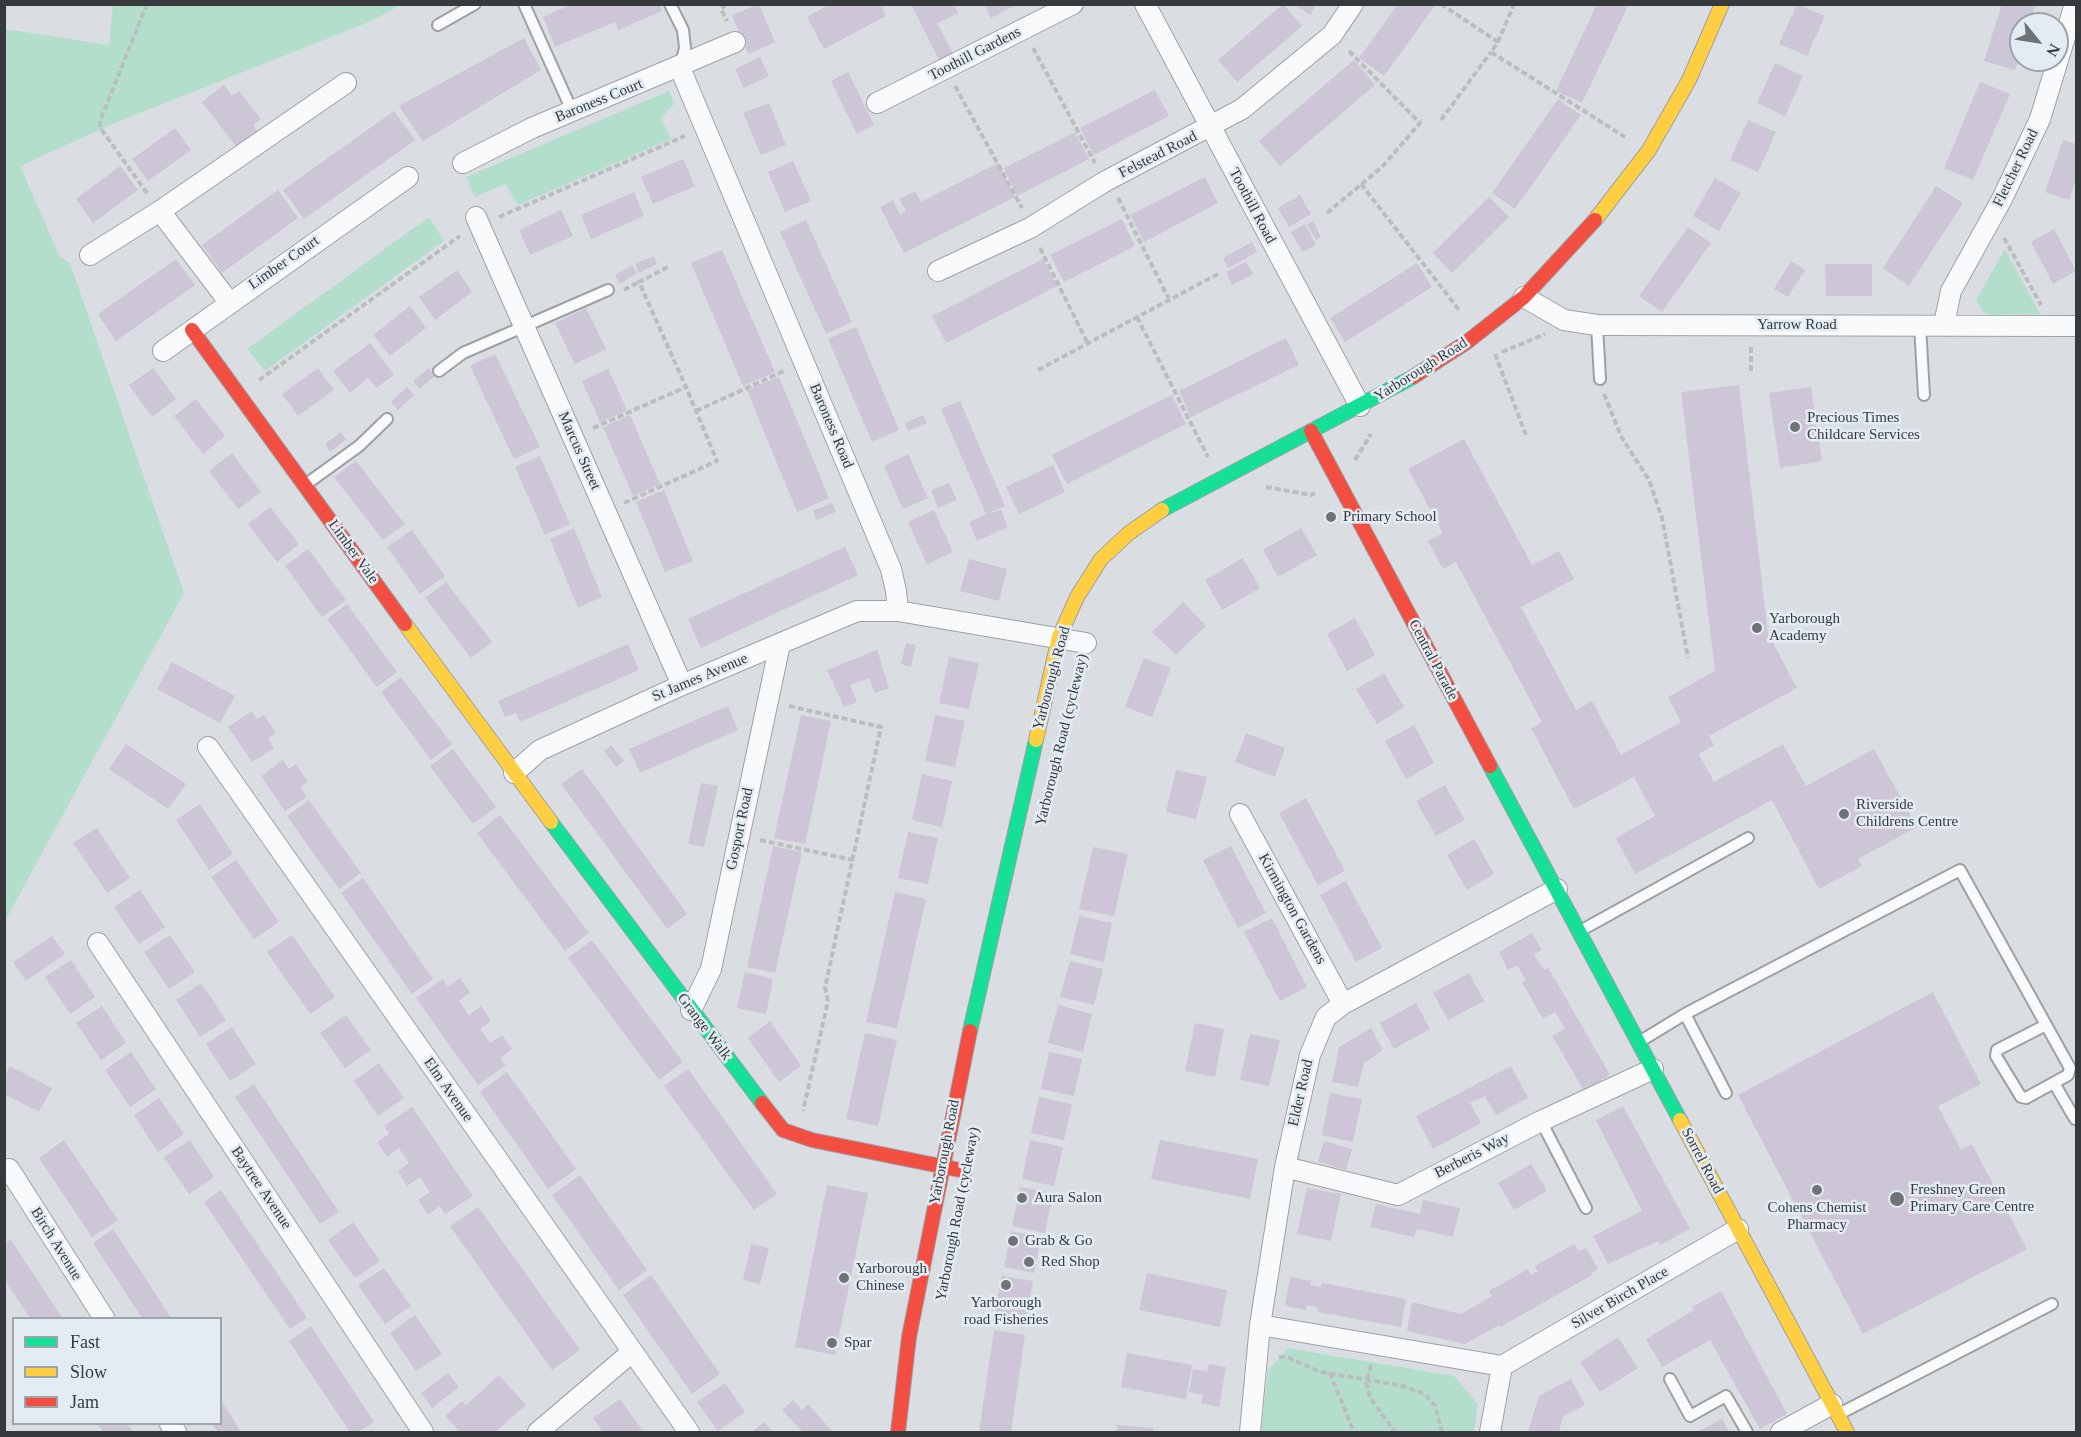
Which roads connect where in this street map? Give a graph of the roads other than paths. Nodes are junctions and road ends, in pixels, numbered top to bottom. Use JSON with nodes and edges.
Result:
{"nodes":[{"id":1,"x":475,"y":4,"type":"edge"},
{"id":2,"x":524,"y":4,"type":"edge"},
{"id":3,"x":670,"y":4,"type":"edge"},
{"id":4,"x":1073,"y":4,"type":"edge"},
{"id":5,"x":1144,"y":4,"type":"edge"},
{"id":6,"x":1353,"y":4,"type":"edge"},
{"id":7,"x":1722,"y":4,"type":"edge"},
{"id":8,"x":2075,"y":4,"type":"edge"},
{"id":9,"x":438,"y":25,"type":"dead end"},
{"id":10,"x":735,"y":42,"type":"dead end"},
{"id":11,"x":680,"y":68,"type":"junction"},
{"id":12,"x":346,"y":82,"type":"dead end"},
{"id":13,"x":877,"y":103,"type":"dead end"},
{"id":14,"x":573,"y":113,"type":"junction"},
{"id":15,"x":1211,"y":128,"type":"junction"},
{"id":16,"x":463,"y":163,"type":"dead end"},
{"id":17,"x":408,"y":177,"type":"dead end"},
{"id":18,"x":160,"y":211,"type":"junction"},
{"id":19,"x":476,"y":218,"type":"dead end"},
{"id":20,"x":90,"y":255,"type":"dead end"},
{"id":21,"x":938,"y":271,"type":"dead end"},
{"id":22,"x":608,"y":290,"type":"dead end"},
{"id":23,"x":1524,"y":297,"type":"junction"},
{"id":24,"x":229,"y":302,"type":"junction"},
{"id":25,"x":1944,"y":324,"type":"junction"},
{"id":26,"x":1597,"y":325,"type":"junction"},
{"id":27,"x":1920,"y":325,"type":"junction"},
{"id":28,"x":2076,"y":326,"type":"edge"},
{"id":29,"x":525,"y":327,"type":"junction"},
{"id":30,"x":192,"y":330,"type":"junction"},
{"id":31,"x":163,"y":351,"type":"dead end"},
{"id":32,"x":439,"y":371,"type":"dead end"},
{"id":33,"x":1600,"y":379,"type":"road end"},
{"id":34,"x":1924,"y":394,"type":"dead end"},
{"id":35,"x":1360,"y":406,"type":"junction"},
{"id":36,"x":387,"y":419,"type":"dead end"},
{"id":37,"x":1311,"y":431,"type":"junction"},
{"id":38,"x":305,"y":485,"type":"junction"},
{"id":39,"x":898,"y":611,"type":"junction"},
{"id":40,"x":1059,"y":637,"type":"junction"},
{"id":41,"x":1086,"y":643,"type":"dead end"},
{"id":42,"x":780,"y":644,"type":"junction"},
{"id":43,"x":682,"y":685,"type":"junction"},
{"id":44,"x":208,"y":747,"type":"dead end"},
{"id":45,"x":514,"y":773,"type":"junction"},
{"id":46,"x":1240,"y":814,"type":"dead end"},
{"id":47,"x":1748,"y":838,"type":"dead end"},
{"id":48,"x":1557,"y":889,"type":"junction"},
{"id":49,"x":1580,"y":931,"type":"junction"},
{"id":50,"x":98,"y":943,"type":"dead end"},
{"id":51,"x":1344,"y":1004,"type":"junction"},
{"id":52,"x":691,"y":1010,"type":"junction"},
{"id":53,"x":1685,"y":1014,"type":"junction"},
{"id":54,"x":2046,"y":1025,"type":"junction"},
{"id":55,"x":1639,"y":1042,"type":"junction"},
{"id":56,"x":1653,"y":1069,"type":"junction"},
{"id":57,"x":2054,"y":1083,"type":"junction"},
{"id":58,"x":1726,"y":1093,"type":"dead end"},
{"id":59,"x":2075,"y":1119,"type":"dead end"},
{"id":60,"x":1541,"y":1121,"type":"junction"},
{"id":61,"x":942,"y":1166,"type":"junction"},
{"id":62,"x":1285,"y":1167,"type":"junction"},
{"id":63,"x":9,"y":1169,"type":"dead end"},
{"id":64,"x":965,"y":1172,"type":"dead end"},
{"id":65,"x":1586,"y":1208,"type":"dead end"},
{"id":66,"x":1738,"y":1229,"type":"junction"},
{"id":67,"x":2052,"y":1304,"type":"dead end"},
{"id":68,"x":103,"y":1317,"type":"edge"},
{"id":69,"x":1260,"y":1325,"type":"junction"},
{"id":70,"x":632,"y":1352,"type":"junction"},
{"id":71,"x":1502,"y":1366,"type":"junction"},
{"id":72,"x":1670,"y":1378,"type":"dead end"},
{"id":73,"x":1835,"y":1409,"type":"junction"},
{"id":74,"x":423,"y":1432,"type":"edge"},
{"id":75,"x":538,"y":1432,"type":"edge"},
{"id":76,"x":689,"y":1432,"type":"edge"},
{"id":77,"x":898,"y":1432,"type":"edge"},
{"id":78,"x":1250,"y":1432,"type":"edge"},
{"id":79,"x":1490,"y":1432,"type":"edge"},
{"id":80,"x":1747,"y":1432,"type":"edge"},
{"id":81,"x":1781,"y":1432,"type":"edge"},
{"id":82,"x":1847,"y":1432,"type":"edge"}],
"edges":[{"from":1,"to":9,"type":"lane"},
{"from":2,"to":14,"type":"lane"},
{"from":3,"to":11,"type":"lane"},
{"from":4,"to":13,"type":"street","name":"Toothill Gardens"},
{"from":5,"to":15,"type":"street","name":"Toothill Road"},
{"from":6,"to":15,"type":"street","name":"Felstead Road"},
{"from":7,"to":23,"type":"street","name":"Yarborough Road"},
{"from":8,"to":25,"type":"street","name":"Fletcher Road"},
{"from":10,"to":11,"type":"street","name":"Baroness Court"},
{"from":11,"to":14,"type":"street","name":"Baroness Court"},
{"from":11,"to":39,"type":"street","name":"Baroness Road"},
{"from":12,"to":18,"type":"street"},
{"from":14,"to":16,"type":"street","name":"Baroness Court"},
{"from":15,"to":21,"type":"street","name":"Felstead Road"},
{"from":15,"to":35,"type":"street","name":"Toothill Road"},
{"from":17,"to":24,"type":"street","name":"Limber Court"},
{"from":18,"to":20,"type":"street"},
{"from":18,"to":24,"type":"street"},
{"from":19,"to":29,"type":"street","name":"Marcus Street"},
{"from":22,"to":29,"type":"lane"},
{"from":23,"to":26,"type":"street","name":"Yarrow Road"},
{"from":23,"to":35,"type":"street","name":"Yarborough Road"},
{"from":24,"to":30,"type":"street","name":"Limber Court"},
{"from":25,"to":27,"type":"street","name":"Yarrow Road"},
{"from":25,"to":28,"type":"street","name":"Yarrow Road"},
{"from":26,"to":27,"type":"street","name":"Yarrow Road"},
{"from":26,"to":33,"type":"lane"},
{"from":27,"to":34,"type":"lane"},
{"from":29,"to":32,"type":"lane"},
{"from":29,"to":43,"type":"street","name":"Marcus Street"},
{"from":30,"to":31,"type":"street","name":"Limber Court"},
{"from":30,"to":38,"type":"street","name":"Limber Vale"},
{"from":35,"to":37,"type":"street","name":"Yarborough Road"},
{"from":36,"to":38,"type":"lane"},
{"from":37,"to":40,"type":"street","name":"Yarborough Road"},
{"from":37,"to":48,"type":"street","name":"Central Parade"},
{"from":38,"to":45,"type":"street","name":"Limber Vale"},
{"from":39,"to":40,"type":"street"},
{"from":39,"to":42,"type":"street","name":"St James Avenue"},
{"from":40,"to":41,"type":"street"},
{"from":40,"to":61,"type":"street","name":"Yarborough Road"},
{"from":42,"to":43,"type":"street","name":"St James Avenue"},
{"from":42,"to":52,"type":"street","name":"Gosport Road"},
{"from":43,"to":45,"type":"street","name":"St James Avenue"},
{"from":44,"to":70,"type":"street","name":"Elm Avenue"},
{"from":45,"to":52,"type":"street","name":"Grange Walk"},
{"from":46,"to":51,"type":"street","name":"Kirmington Gardens"},
{"from":47,"to":49,"type":"lane"},
{"from":48,"to":49,"type":"street","name":"Sorrel Road"},
{"from":48,"to":51,"type":"street","name":"Elder Road"},
{"from":49,"to":55,"type":"street","name":"Sorrel Road"},
{"from":50,"to":74,"type":"street","name":"Baytree Avenue"},
{"from":51,"to":62,"type":"street","name":"Elder Road"},
{"from":52,"to":61,"type":"street","name":"Grange Walk"},
{"from":53,"to":54,"type":"lane"},
{"from":53,"to":55,"type":"lane"},
{"from":53,"to":58,"type":"lane"},
{"from":54,"to":57,"type":"lane"},
{"from":54,"to":57,"type":"lane"},
{"from":55,"to":56,"type":"street","name":"Sorrel Road"},
{"from":56,"to":60,"type":"street","name":"Berberis Way"},
{"from":56,"to":66,"type":"street","name":"Sorrel Road"},
{"from":57,"to":59,"type":"lane"},
{"from":60,"to":62,"type":"street","name":"Berberis Way"},
{"from":60,"to":65,"type":"lane"},
{"from":61,"to":64,"type":"street","name":"Grange Walk"},
{"from":61,"to":77,"type":"street","name":"Yarborough Road"},
{"from":62,"to":69,"type":"street","name":"Elder Road"},
{"from":63,"to":68,"type":"street","name":"Birch Avenue"},
{"from":66,"to":71,"type":"street","name":"Silver Birch Place"},
{"from":66,"to":73,"type":"street","name":"Sorrel Road"},
{"from":67,"to":73,"type":"lane"},
{"from":69,"to":71,"type":"street"},
{"from":69,"to":78,"type":"street","name":"Elder Road"},
{"from":70,"to":75,"type":"street"},
{"from":70,"to":76,"type":"street","name":"Elm Avenue"},
{"from":71,"to":79,"type":"street"},
{"from":72,"to":80,"type":"lane"},
{"from":73,"to":81,"type":"street"},
{"from":73,"to":82,"type":"street","name":"Sorrel Road"}]}
